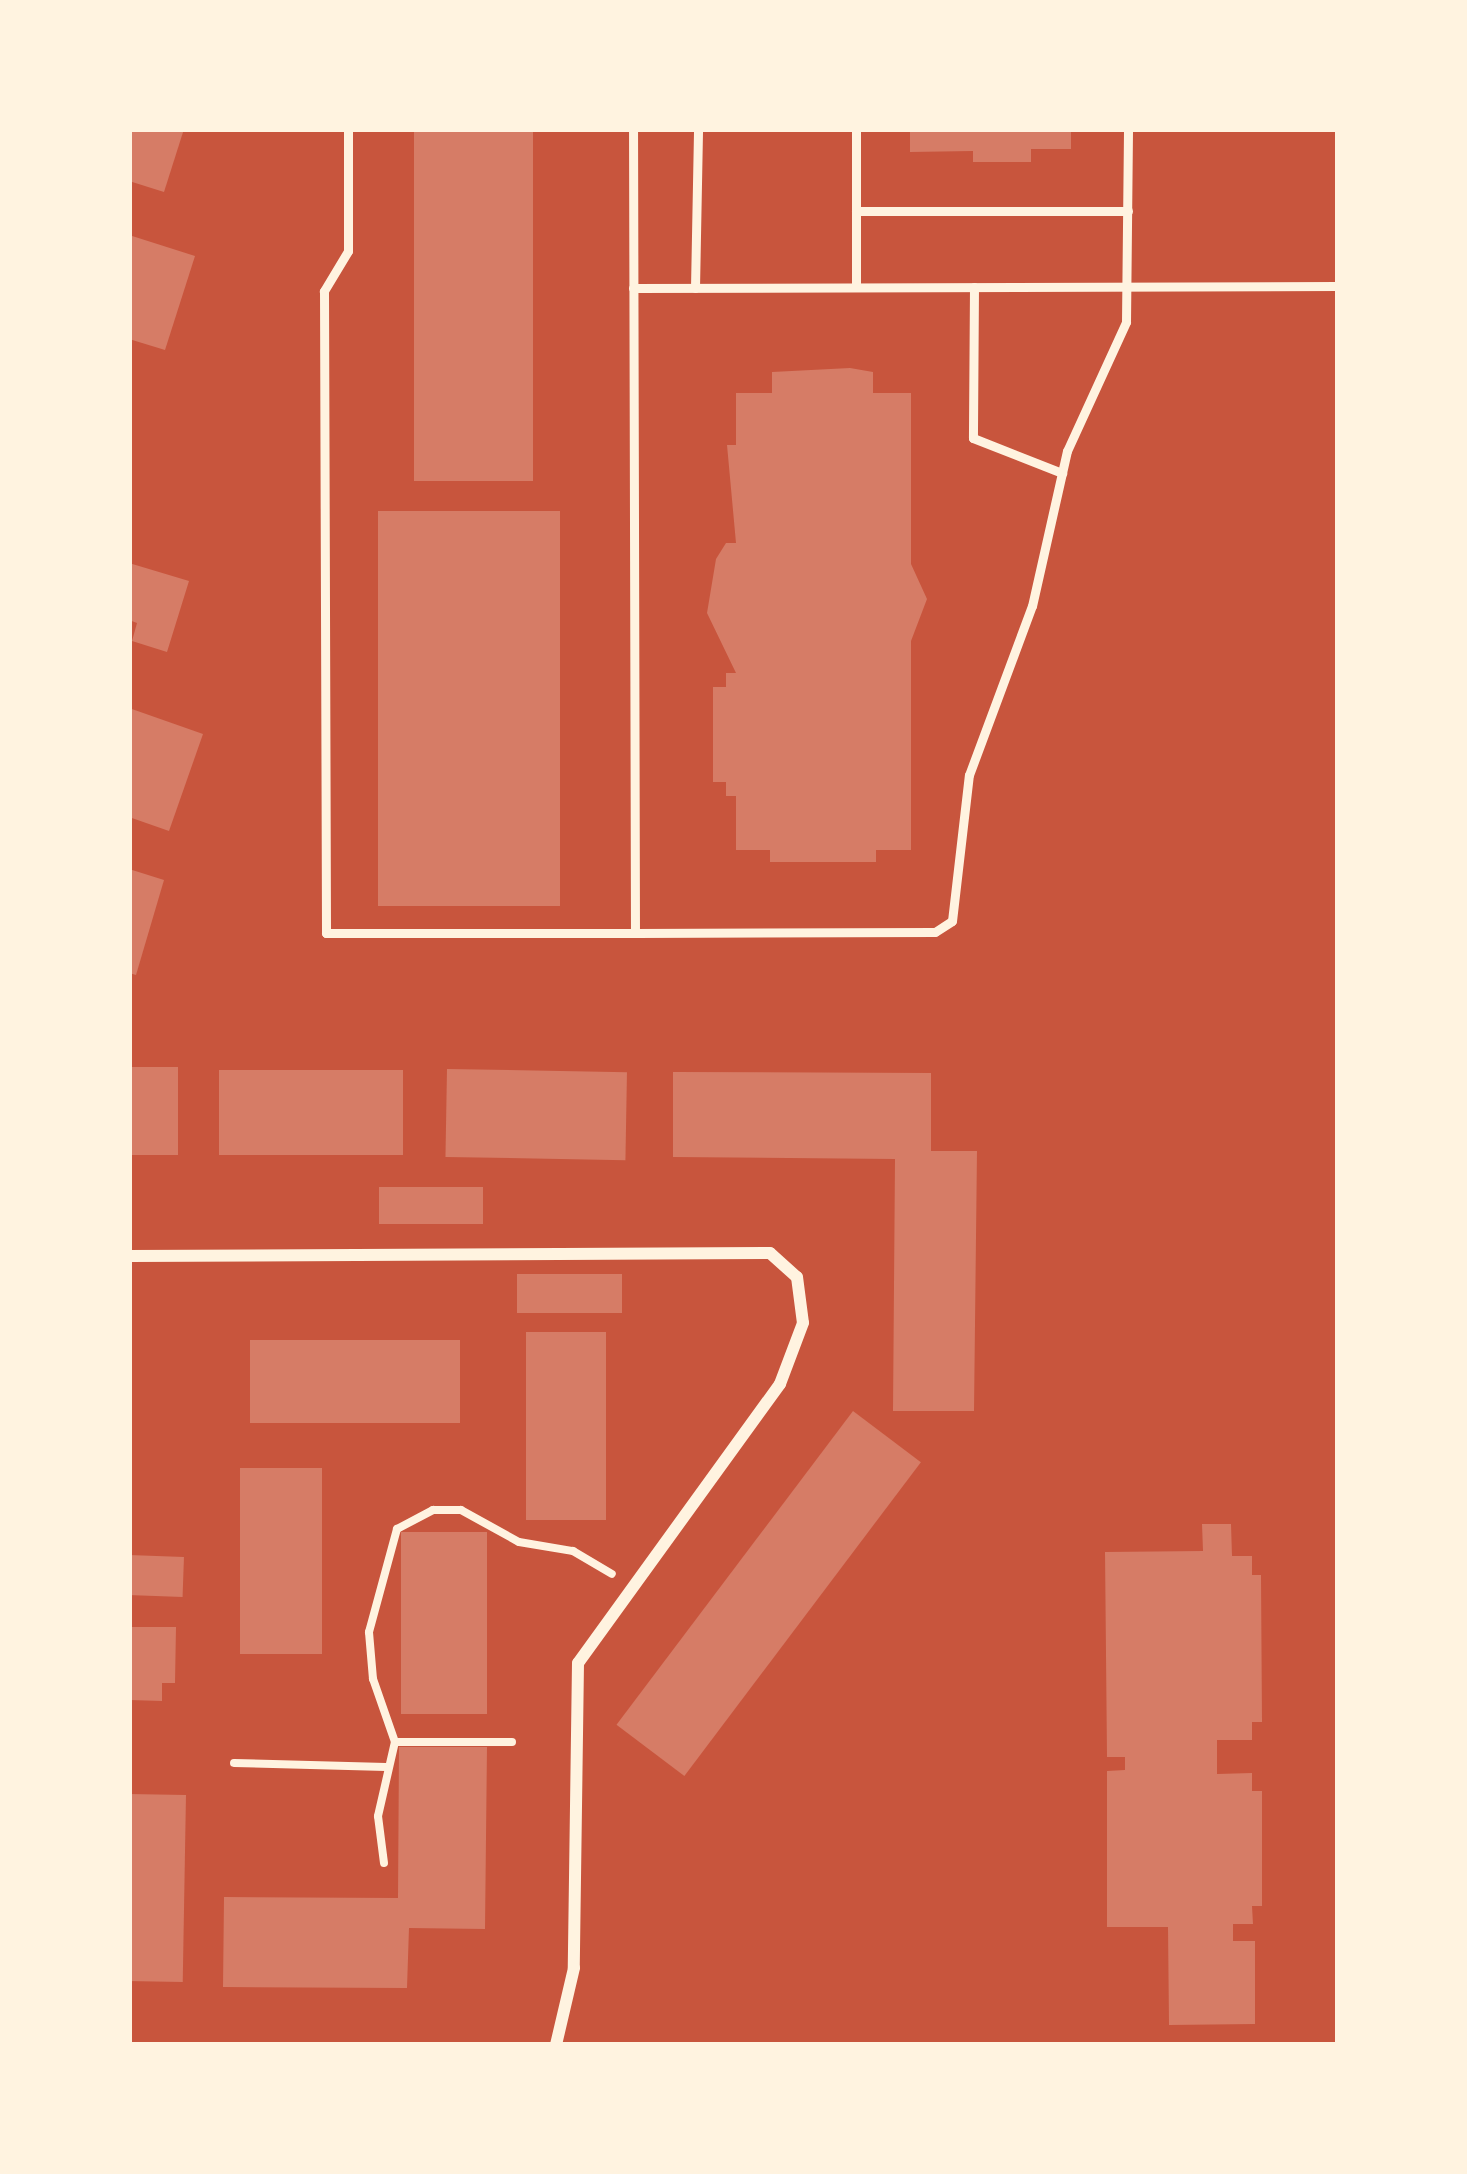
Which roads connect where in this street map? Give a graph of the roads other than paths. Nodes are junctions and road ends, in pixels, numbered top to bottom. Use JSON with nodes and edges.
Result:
{"nodes":[{"id":1,"x":348,"y":129,"type":"edge"},
{"id":2,"x":633,"y":129,"type":"edge"},
{"id":3,"x":698,"y":129,"type":"edge"},
{"id":4,"x":856,"y":129,"type":"edge"},
{"id":5,"x":1128,"y":129,"type":"edge"},
{"id":6,"x":1128,"y":211,"type":"junction"},
{"id":7,"x":856,"y":212,"type":"junction"},
{"id":8,"x":1128,"y":286,"type":"junction"},
{"id":9,"x":1338,"y":286,"type":"edge"},
{"id":10,"x":856,"y":287,"type":"junction"},
{"id":11,"x":974,"y":287,"type":"junction"},
{"id":12,"x":633,"y":288,"type":"junction"},
{"id":13,"x":695,"y":288,"type":"junction"},
{"id":14,"x":1062,"y":473,"type":"junction"},
{"id":15,"x":635,"y":933,"type":"junction"},
{"id":16,"x":129,"y":1256,"type":"edge"},
{"id":17,"x":556,"y":2045,"type":"edge"}],
"edges":[{"from":1,"to":15,"type":"lane"},
{"from":2,"to":12,"type":"lane"},
{"from":3,"to":13,"type":"lane"},
{"from":4,"to":7,"type":"lane"},
{"from":5,"to":6,"type":"lane"},
{"from":6,"to":7,"type":"lane"},
{"from":6,"to":8,"type":"lane"},
{"from":7,"to":10,"type":"lane"},
{"from":8,"to":9,"type":"lane"},
{"from":8,"to":11,"type":"lane"},
{"from":8,"to":14,"type":"lane"},
{"from":10,"to":11,"type":"lane"},
{"from":10,"to":13,"type":"lane"},
{"from":11,"to":14,"type":"lane"},
{"from":12,"to":13,"type":"lane"},
{"from":12,"to":15,"type":"lane"},
{"from":14,"to":15,"type":"lane"},
{"from":16,"to":17,"type":"street"}]}
